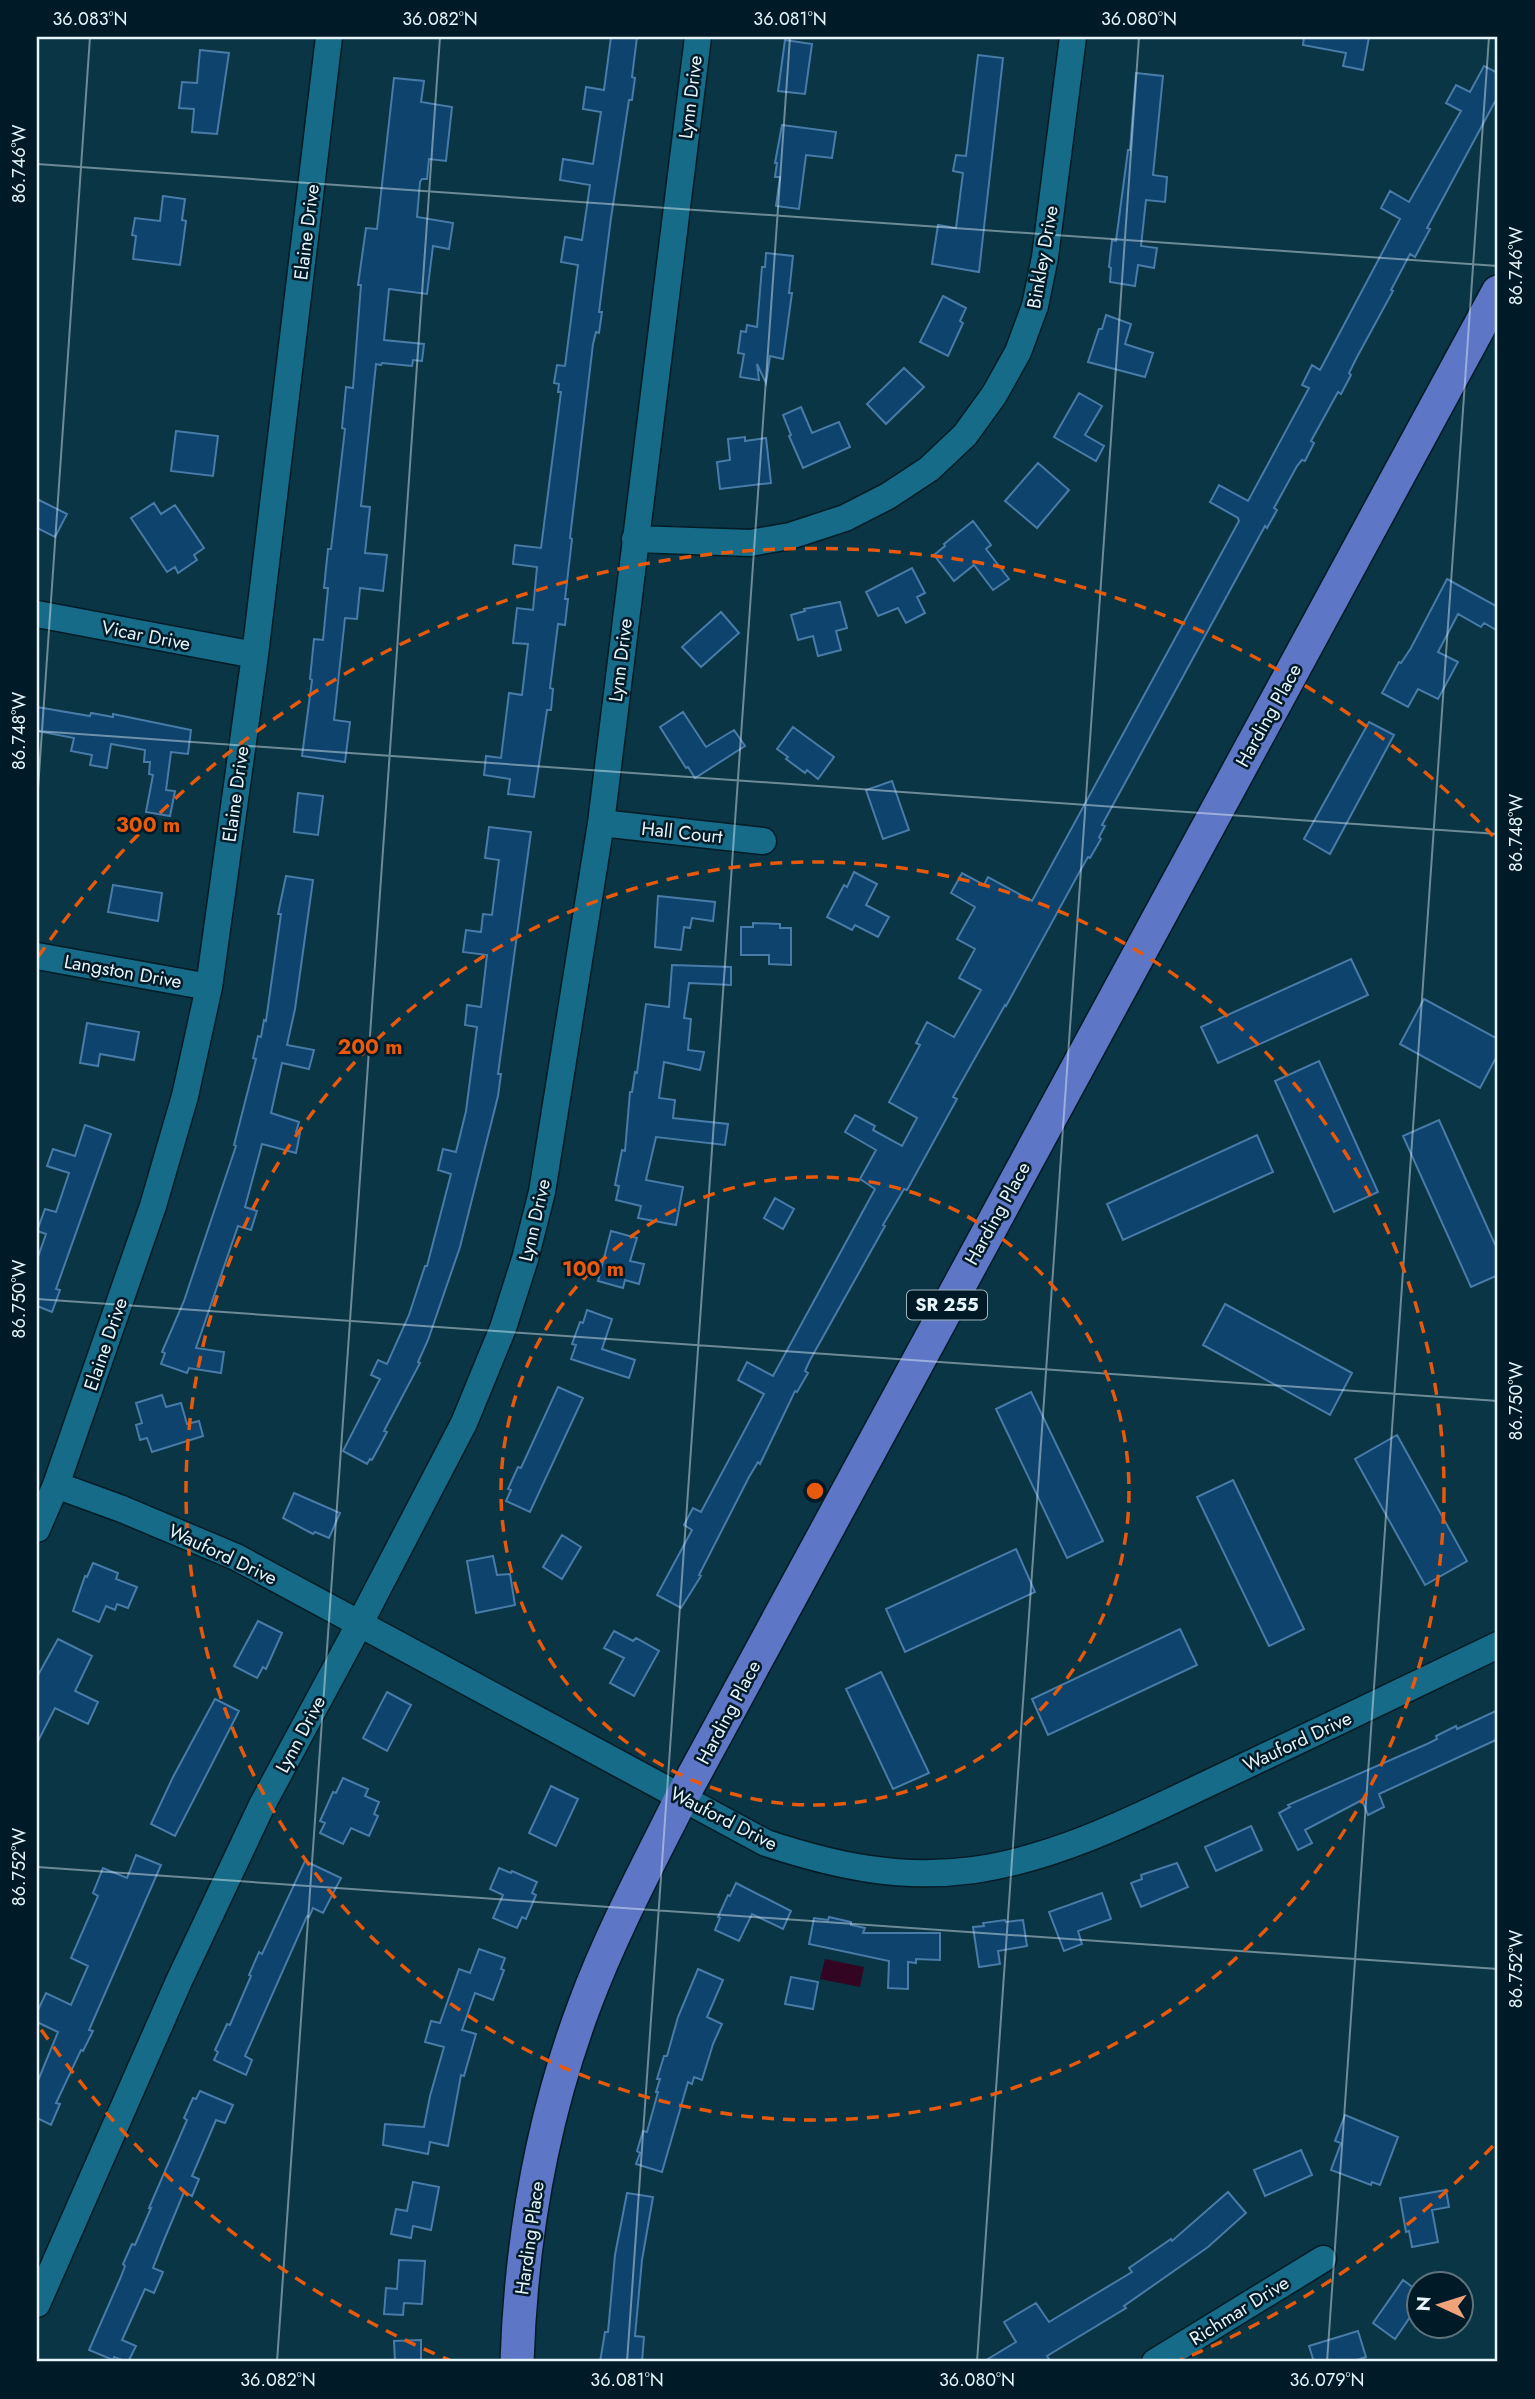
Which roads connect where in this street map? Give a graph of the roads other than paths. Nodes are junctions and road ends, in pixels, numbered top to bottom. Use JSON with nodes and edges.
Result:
{"nodes":[{"id":1,"x":329,"y":37,"type":"edge"},
{"id":2,"x":698,"y":37,"type":"edge"},
{"id":3,"x":1073,"y":37,"type":"edge"},
{"id":4,"x":1498,"y":292,"type":"edge"},
{"id":5,"x":635,"y":539,"type":"junction"},
{"id":6,"x":37,"y":614,"type":"edge"},
{"id":7,"x":254,"y":655,"type":"junction"},
{"id":8,"x":601,"y":823,"type":"junction"},
{"id":9,"x":763,"y":841,"type":"dead end"},
{"id":10,"x":37,"y":956,"type":"edge"},
{"id":11,"x":209,"y":987,"type":"junction"},
{"id":12,"x":55,"y":1485,"type":"junction"},
{"id":13,"x":37,"y":1529,"type":"edge"},
{"id":14,"x":360,"y":1623,"type":"junction"},
{"id":15,"x":1498,"y":1645,"type":"edge"},
{"id":16,"x":682,"y":1797,"type":"junction"},
{"id":17,"x":1323,"y":2259,"type":"dead end"},
{"id":18,"x":37,"y":2304,"type":"edge"},
{"id":19,"x":517,"y":2362,"type":"edge"},
{"id":20,"x":1155,"y":2362,"type":"edge"}],
"edges":[{"from":1,"to":7,"type":"street","name":"Elaine Drive"},
{"from":2,"to":5,"type":"street","name":"Lynn Drive"},
{"from":3,"to":5,"type":"street","name":"Binkley Drive"},
{"from":4,"to":16,"type":"main road","name":"Harding Place","number":"SR 255"},
{"from":5,"to":8,"type":"street","name":"Lynn Drive"},
{"from":6,"to":7,"type":"street","name":"Vicar Drive"},
{"from":7,"to":11,"type":"street","name":"Elaine Drive"},
{"from":8,"to":9,"type":"street","name":"Hall Court"},
{"from":8,"to":14,"type":"street","name":"Lynn Drive"},
{"from":10,"to":11,"type":"street","name":"Langston Drive"},
{"from":11,"to":12,"type":"street","name":"Elaine Drive"},
{"from":12,"to":13,"type":"street","name":"Elaine Drive"},
{"from":12,"to":14,"type":"street","name":"Wauford Drive"},
{"from":14,"to":16,"type":"street","name":"Wauford Drive"},
{"from":14,"to":18,"type":"street","name":"Lynn Drive"},
{"from":15,"to":16,"type":"street","name":"Wauford Drive"},
{"from":16,"to":19,"type":"main road","name":"Harding Place","number":"SR 255"},
{"from":17,"to":20,"type":"street","name":"Richmar Drive"}]}
